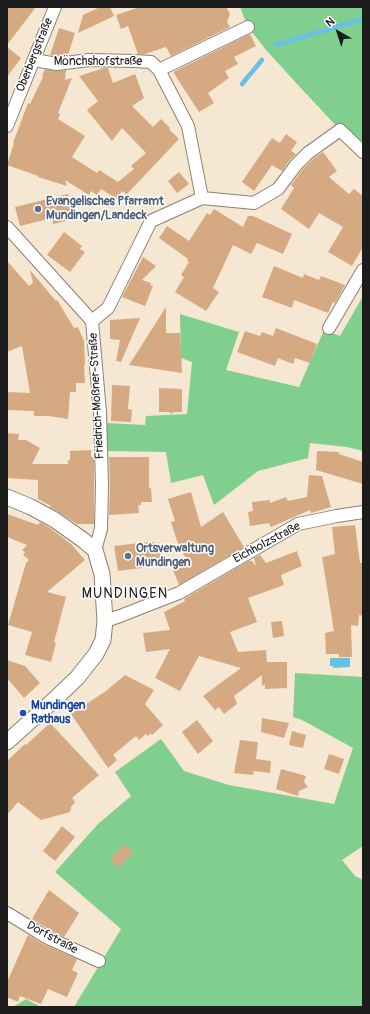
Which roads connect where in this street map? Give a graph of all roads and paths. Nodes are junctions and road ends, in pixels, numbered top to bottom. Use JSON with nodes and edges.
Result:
{"nodes":[{"id":1,"x":55,"y":7,"type":"edge"},
{"id":2,"x":248,"y":27,"type":"dead end"},
{"id":3,"x":34,"y":60,"type":"junction"},
{"id":4,"x":159,"y":70,"type":"junction"},
{"id":5,"x":7,"y":126,"type":"edge"},
{"id":6,"x":363,"y":152,"type":"edge"},
{"id":7,"x":202,"y":198,"type":"junction"},
{"id":8,"x":7,"y":227,"type":"edge"},
{"id":9,"x":363,"y":270,"type":"edge"},
{"id":10,"x":92,"y":321,"type":"junction"},
{"id":11,"x":329,"y":328,"type":"dead end"},
{"id":12,"x":7,"y":497,"type":"edge"},
{"id":13,"x":363,"y":512,"type":"edge"},
{"id":14,"x":95,"y":550,"type":"junction"},
{"id":15,"x":105,"y":621,"type":"junction"},
{"id":16,"x":7,"y":742,"type":"edge"},
{"id":17,"x":7,"y":913,"type":"edge"},
{"id":18,"x":99,"y":961,"type":"dead end"}],
"edges":[{"from":1,"to":3,"type":"street","name":"Oberbergstraße"},
{"from":2,"to":4,"type":"street","name":"Mönchshofstraße"},
{"from":3,"to":4,"type":"street","name":"Mönchshofstraße"},
{"from":3,"to":5,"type":"street","name":"Oberbergstraße"},
{"from":4,"to":7,"type":"street","name":"Mönchshofstraße"},
{"from":6,"to":7,"type":"street"},
{"from":7,"to":10,"type":"street"},
{"from":8,"to":10,"type":"street","name":"Friedrich-Mößner-Straße"},
{"from":9,"to":11,"type":"street"},
{"from":10,"to":14,"type":"street","name":"Friedrich-Mößner-Straße"},
{"from":12,"to":14,"type":"street"},
{"from":13,"to":15,"type":"street","name":"Eichholzstraße"},
{"from":14,"to":15,"type":"street"},
{"from":15,"to":16,"type":"street"},
{"from":17,"to":18,"type":"street","name":"Dorfstraße"}]}
